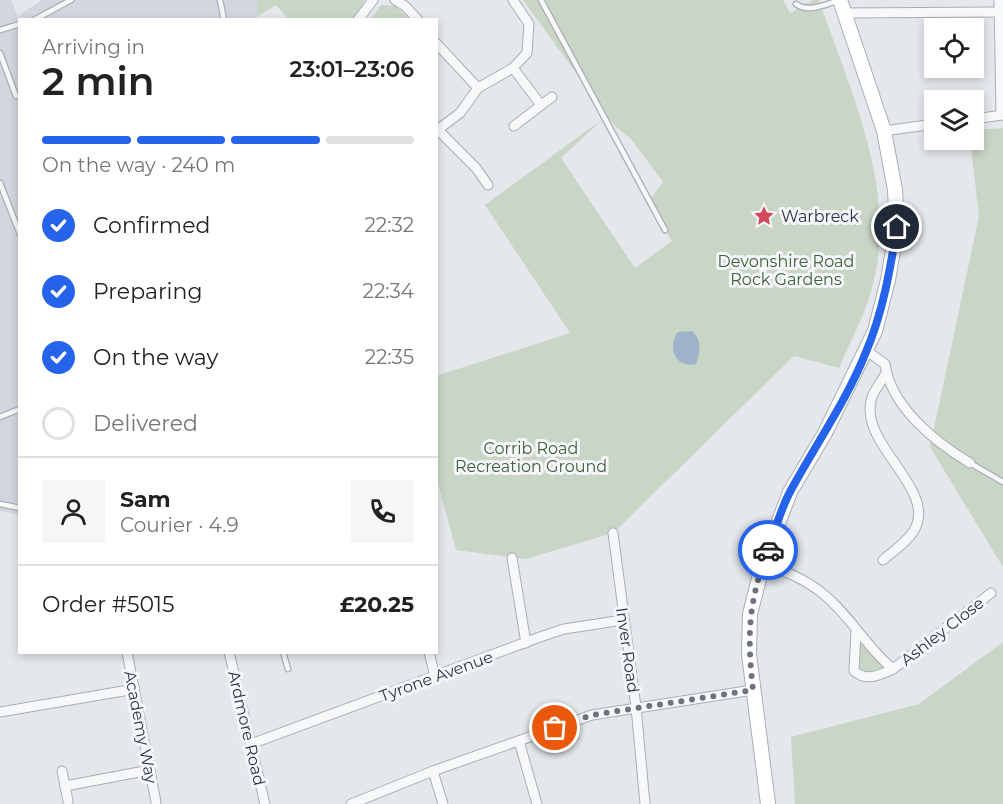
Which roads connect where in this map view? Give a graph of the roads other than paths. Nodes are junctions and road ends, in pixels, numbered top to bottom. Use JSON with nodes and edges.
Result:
{"nodes":[{"id":1,"x":71,"y":0,"type":"edge"},
{"id":2,"x":220,"y":0,"type":"edge"},
{"id":3,"x":374,"y":0,"type":"edge"},
{"id":4,"x":395,"y":0,"type":"edge"},
{"id":5,"x":513,"y":0,"type":"edge"},
{"id":6,"x":541,"y":0,"type":"edge"},
{"id":7,"x":999,"y":0,"type":"edge"},
{"id":8,"x":796,"y":4,"type":"dead end"},
{"id":9,"x":841,"y":4,"type":"edge"},
{"id":10,"x":999,"y":12,"type":"junction"},
{"id":11,"x":38,"y":18,"type":"edge"},
{"id":12,"x":224,"y":18,"type":"edge"},
{"id":13,"x":360,"y":18,"type":"edge"},
{"id":14,"x":415,"y":18,"type":"edge"},
{"id":15,"x":18,"y":25,"type":"edge"},
{"id":16,"x":0,"y":30,"type":"edge"},
{"id":17,"x":438,"y":45,"type":"edge"},
{"id":18,"x":0,"y":53,"type":"edge"},
{"id":19,"x":513,"y":68,"type":"junction"},
{"id":20,"x":478,"y":88,"type":"junction"},
{"id":21,"x":16,"y":96,"type":"dead end"},
{"id":22,"x":552,"y":97,"type":"dead end"},
{"id":23,"x":541,"y":105,"type":"junction"},
{"id":24,"x":1002,"y":115,"type":"edge"},
{"id":25,"x":984,"y":118,"type":"edge"},
{"id":26,"x":924,"y":125,"type":"edge"},
{"id":27,"x":514,"y":126,"type":"dead end"},
{"id":28,"x":438,"y":129,"type":"edge"},
{"id":29,"x":438,"y":131,"type":"edge"},
{"id":30,"x":884,"y":131,"type":"junction"},
{"id":31,"x":0,"y":183,"type":"edge"},
{"id":32,"x":488,"y":185,"type":"dead end"},
{"id":33,"x":18,"y":229,"type":"edge"},
{"id":34,"x":665,"y":230,"type":"dead end"},
{"id":35,"x":867,"y":351,"type":"junction"},
{"id":36,"x":886,"y":373,"type":"junction"},
{"id":37,"x":18,"y":410,"type":"edge"},
{"id":38,"x":0,"y":417,"type":"edge"},
{"id":39,"x":970,"y":463,"type":"joint"},
{"id":40,"x":1003,"y":482,"type":"edge"},
{"id":41,"x":0,"y":504,"type":"edge"},
{"id":42,"x":18,"y":508,"type":"edge"},
{"id":43,"x":918,"y":520,"type":"junction"},
{"id":44,"x":930,"y":520,"type":"dead end"},
{"id":45,"x":613,"y":533,"type":"dead end"},
{"id":46,"x":512,"y":558,"type":"dead end"},
{"id":47,"x":883,"y":561,"type":"dead end"},
{"id":48,"x":763,"y":563,"type":"junction"},
{"id":49,"x":991,"y":593,"type":"dead end"},
{"id":50,"x":623,"y":620,"type":"junction"},
{"id":51,"x":856,"y":631,"type":"junction"},
{"id":52,"x":526,"y":643,"type":"junction"},
{"id":53,"x":127,"y":654,"type":"edge"},
{"id":54,"x":229,"y":654,"type":"edge"},
{"id":55,"x":284,"y":654,"type":"edge"},
{"id":56,"x":429,"y":654,"type":"edge"},
{"id":57,"x":288,"y":669,"type":"dead end"},
{"id":58,"x":893,"y":669,"type":"junction"},
{"id":59,"x":435,"y":677,"type":"junction"},
{"id":60,"x":135,"y":689,"type":"junction"},
{"id":61,"x":753,"y":690,"type":"junction"},
{"id":62,"x":636,"y":707,"type":"junction"},
{"id":63,"x":0,"y":712,"type":"edge"},
{"id":64,"x":519,"y":741,"type":"junction"},
{"id":65,"x":251,"y":744,"type":"junction"},
{"id":66,"x":150,"y":770,"type":"junction"},
{"id":67,"x":62,"y":771,"type":"dead end"},
{"id":68,"x":433,"y":771,"type":"junction"},
{"id":69,"x":65,"y":786,"type":"junction"},
{"id":70,"x":68,"y":801,"type":"dead end"},
{"id":71,"x":156,"y":802,"type":"dead end"},
{"id":72,"x":265,"y":804,"type":"edge"},
{"id":73,"x":351,"y":804,"type":"edge"},
{"id":74,"x":443,"y":804,"type":"edge"},
{"id":75,"x":537,"y":804,"type":"edge"},
{"id":76,"x":645,"y":804,"type":"edge"},
{"id":77,"x":768,"y":804,"type":"edge"}],
"edges":[{"from":1,"to":11,"type":"lane"},
{"from":2,"to":12,"type":"lane"},
{"from":3,"to":13,"type":"street"},
{"from":4,"to":14,"type":"street"},
{"from":5,"to":19,"type":"street"},
{"from":6,"to":34,"type":"lane"},
{"from":7,"to":10,"type":"street"},
{"from":8,"to":9,"type":"lane"},
{"from":9,"to":10,"type":"street"},
{"from":9,"to":30,"type":"main road"},
{"from":10,"to":24,"type":"street"},
{"from":15,"to":16,"type":"lane"},
{"from":17,"to":20,"type":"street"},
{"from":18,"to":21,"type":"lane"},
{"from":19,"to":20,"type":"street"},
{"from":19,"to":23,"type":"street"},
{"from":20,"to":28,"type":"street"},
{"from":22,"to":23,"type":"street"},
{"from":23,"to":27,"type":"street"},
{"from":24,"to":25,"type":"street"},
{"from":26,"to":30,"type":"street"},
{"from":29,"to":32,"type":"street"},
{"from":30,"to":35,"type":"main road"},
{"from":31,"to":33,"type":"lane"},
{"from":35,"to":36,"type":"street"},
{"from":35,"to":48,"type":"main road"},
{"from":36,"to":39,"type":"street"},
{"from":36,"to":43,"type":"street"},
{"from":37,"to":38,"type":"lane"},
{"from":39,"to":40,"type":"lane"},
{"from":41,"to":42,"type":"lane"},
{"from":43,"to":44,"type":"street"},
{"from":43,"to":47,"type":"street"},
{"from":45,"to":50,"type":"street","name":"Inver Road"},
{"from":46,"to":52,"type":"street"},
{"from":48,"to":51,"type":"street","name":"Ashley Close"},
{"from":48,"to":61,"type":"main road"},
{"from":49,"to":58,"type":"street","name":"Ashley Close"},
{"from":50,"to":52,"type":"street","name":"Tyrone Avenue"},
{"from":50,"to":62,"type":"street","name":"Inver Road"},
{"from":51,"to":58,"type":"street","name":"Ashley Close"},
{"from":51,"to":58,"type":"street","name":"Ashley Close"},
{"from":52,"to":59,"type":"street","name":"Tyrone Avenue"},
{"from":53,"to":60,"type":"street","name":"Academy Way"},
{"from":54,"to":65,"type":"street","name":"Ardmore Road"},
{"from":55,"to":57,"type":"lane"},
{"from":56,"to":59,"type":"street"},
{"from":59,"to":65,"type":"street","name":"Tyrone Avenue"},
{"from":60,"to":63,"type":"street"},
{"from":60,"to":66,"type":"street","name":"Academy Way"},
{"from":61,"to":62,"type":"street"},
{"from":61,"to":77,"type":"main road"},
{"from":62,"to":64,"type":"street"},
{"from":62,"to":76,"type":"street","name":"Inver Road"},
{"from":64,"to":68,"type":"street"},
{"from":64,"to":75,"type":"street"},
{"from":65,"to":72,"type":"street","name":"Ardmore Road"},
{"from":66,"to":69,"type":"street"},
{"from":66,"to":71,"type":"street","name":"Academy Way"},
{"from":67,"to":69,"type":"street"},
{"from":68,"to":73,"type":"street"},
{"from":68,"to":74,"type":"street"},
{"from":69,"to":70,"type":"street"}]}
